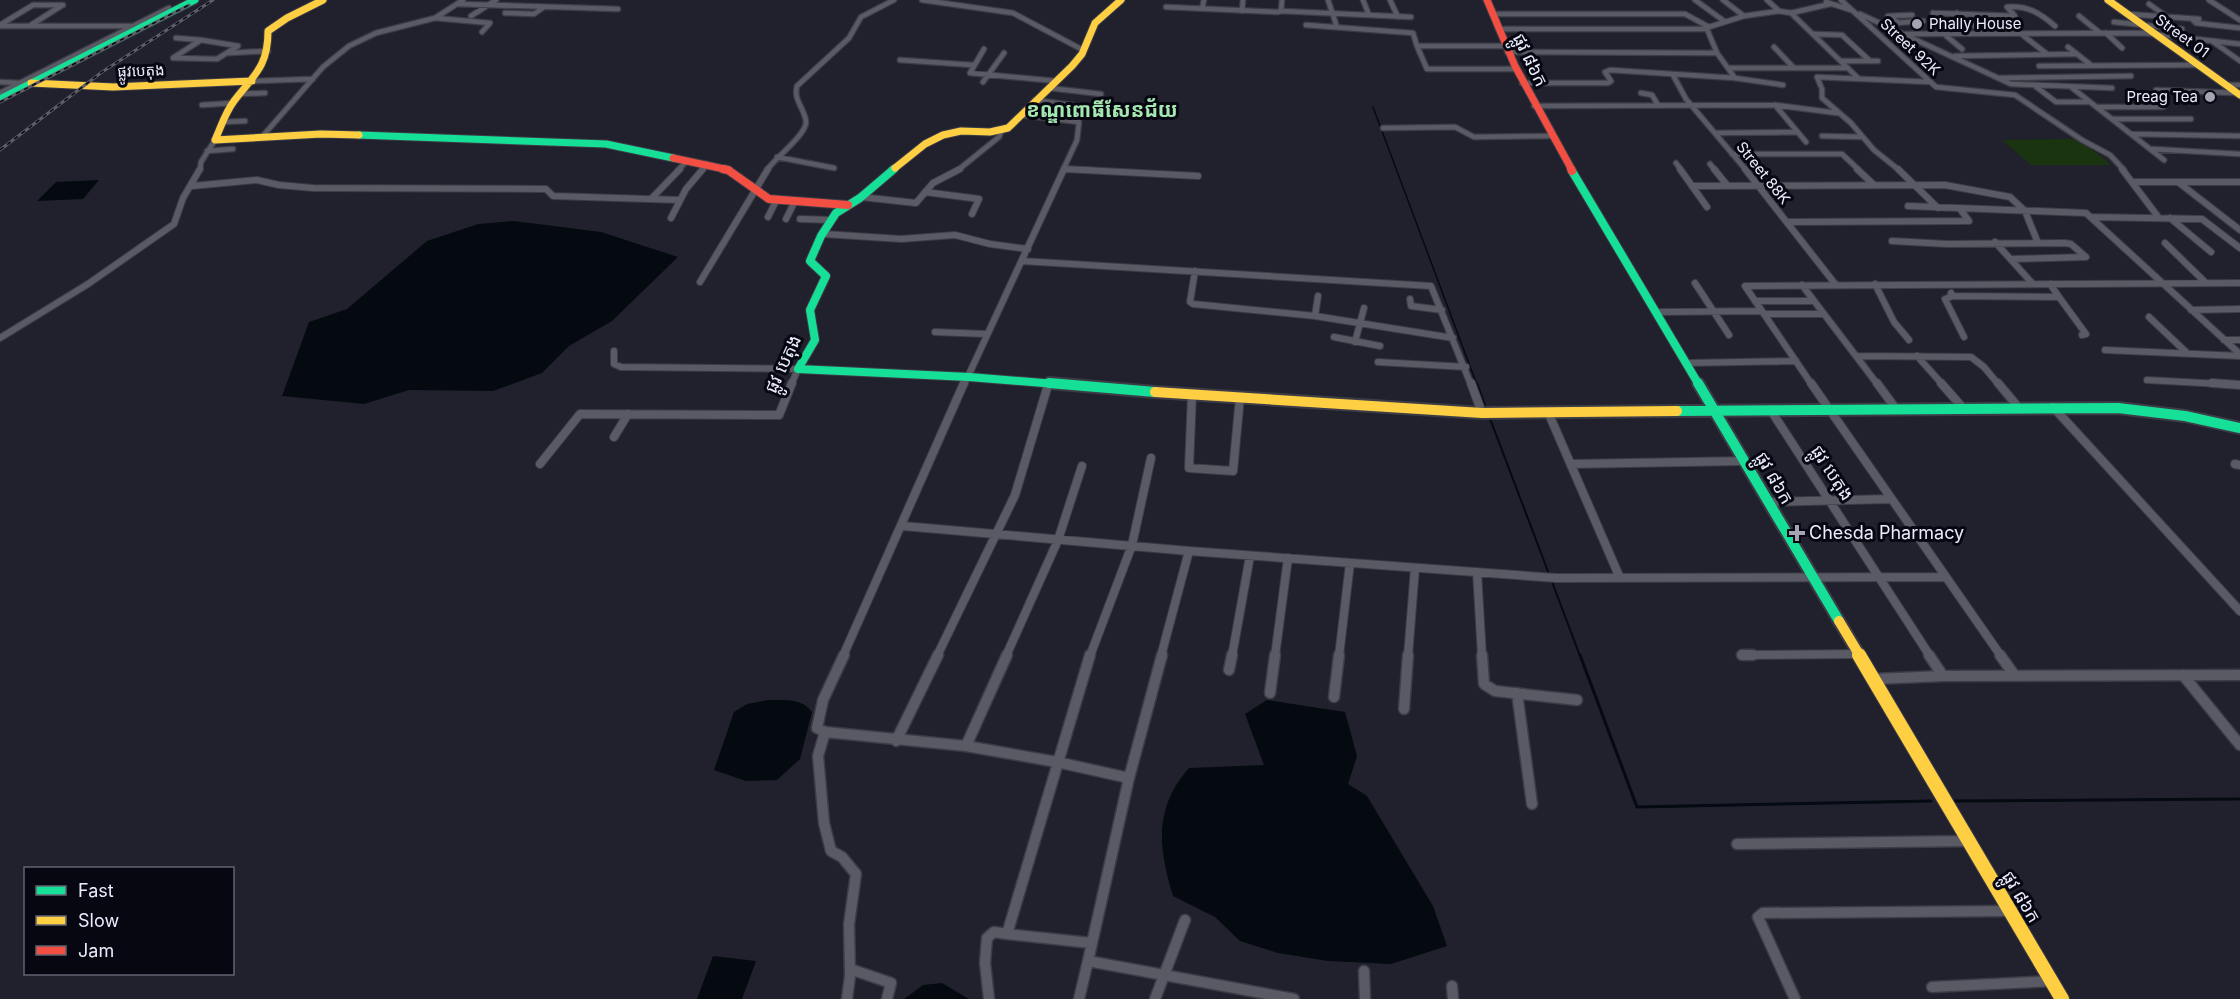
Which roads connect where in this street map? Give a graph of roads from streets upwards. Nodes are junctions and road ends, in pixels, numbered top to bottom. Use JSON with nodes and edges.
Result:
{"nodes":[{"id":1,"x":64,"y":0,"type":"edge"},
{"id":2,"x":195,"y":0,"type":"edge"},
{"id":3,"x":323,"y":0,"type":"edge"},
{"id":4,"x":463,"y":0,"type":"edge"},
{"id":5,"x":496,"y":0,"type":"edge"},
{"id":6,"x":894,"y":0,"type":"edge"},
{"id":7,"x":922,"y":0,"type":"edge"},
{"id":8,"x":1121,"y":0,"type":"edge"},
{"id":9,"x":1168,"y":0,"type":"edge"},
{"id":10,"x":1204,"y":0,"type":"edge"},
{"id":11,"x":1243,"y":0,"type":"edge"},
{"id":12,"x":1282,"y":0,"type":"edge"},
{"id":13,"x":1328,"y":0,"type":"edge"},
{"id":14,"x":1362,"y":0,"type":"edge"},
{"id":15,"x":1390,"y":0,"type":"edge"},
{"id":16,"x":1486,"y":0,"type":"edge"},
{"id":17,"x":1695,"y":0,"type":"edge"},
{"id":18,"x":1723,"y":0,"type":"edge"},
{"id":19,"x":1767,"y":0,"type":"edge"},
{"id":20,"x":1822,"y":0,"type":"edge"},
{"id":21,"x":1841,"y":0,"type":"edge"},
{"id":22,"x":2007,"y":0,"type":"edge"},
{"id":23,"x":2108,"y":0,"type":"edge"},
{"id":24,"x":2209,"y":0,"type":"edge"},
{"id":25,"x":456,"y":4,"type":"junction"},
{"id":26,"x":1830,"y":4,"type":"junction"},
{"id":27,"x":2149,"y":4,"type":"dead end"},
{"id":28,"x":57,"y":5,"type":"junction"},
{"id":29,"x":488,"y":5,"type":"junction"},
{"id":30,"x":2013,"y":6,"type":"junction"},
{"id":31,"x":544,"y":7,"type":"junction"},
{"id":32,"x":169,"y":8,"type":"dead end"},
{"id":33,"x":618,"y":9,"type":"dead end"},
{"id":34,"x":1202,"y":9,"type":"junction"},
{"id":35,"x":1242,"y":11,"type":"junction"},
{"id":36,"x":1281,"y":11,"type":"junction"},
{"id":37,"x":1779,"y":11,"type":"junction"},
{"id":38,"x":1854,"y":12,"type":"junction"},
{"id":39,"x":1791,"y":13,"type":"junction"},
{"id":40,"x":1958,"y":13,"type":"junction"},
{"id":41,"x":506,"y":14,"type":"dead end"},
{"id":42,"x":1333,"y":14,"type":"junction"},
{"id":43,"x":1492,"y":14,"type":"junction"},
{"id":44,"x":1611,"y":14,"type":"junction"},
{"id":45,"x":2127,"y":14,"type":"junction"},
{"id":46,"x":1369,"y":15,"type":"junction"},
{"id":47,"x":1912,"y":15,"type":"dead end"},
{"id":48,"x":471,"y":16,"type":"dead end"},
{"id":49,"x":1744,"y":16,"type":"junction"},
{"id":50,"x":2079,"y":16,"type":"dead end"},
{"id":51,"x":1398,"y":17,"type":"junction"},
{"id":52,"x":1411,"y":17,"type":"dead end"},
{"id":53,"x":2167,"y":17,"type":"junction"},
{"id":54,"x":435,"y":18,"type":"junction"},
{"id":55,"x":2192,"y":18,"type":"junction"},
{"id":56,"x":2199,"y":19,"type":"dead end"},
{"id":57,"x":2240,"y":20,"type":"edge"},
{"id":58,"x":1724,"y":21,"type":"junction"},
{"id":59,"x":1923,"y":21,"type":"dead end"},
{"id":60,"x":2114,"y":22,"type":"dead end"},
{"id":61,"x":1899,"y":23,"type":"junction"},
{"id":62,"x":2139,"y":23,"type":"junction"},
{"id":63,"x":1336,"y":24,"type":"dead end"},
{"id":64,"x":1882,"y":24,"type":"junction"},
{"id":65,"x":0,"y":25,"type":"edge"},
{"id":66,"x":1306,"y":25,"type":"dead end"},
{"id":67,"x":29,"y":26,"type":"junction"},
{"id":68,"x":139,"y":26,"type":"junction"},
{"id":69,"x":2055,"y":26,"type":"dead end"},
{"id":70,"x":1622,"y":27,"type":"junction"},
{"id":71,"x":1708,"y":28,"type":"junction"},
{"id":72,"x":2240,"y":28,"type":"edge"},
{"id":73,"x":1498,"y":29,"type":"junction"},
{"id":74,"x":2182,"y":29,"type":"dead end"},
{"id":75,"x":482,"y":32,"type":"dead end"},
{"id":76,"x":1957,"y":33,"type":"junction"},
{"id":77,"x":1984,"y":33,"type":"junction"},
{"id":78,"x":2020,"y":33,"type":"junction"},
{"id":79,"x":2103,"y":33,"type":"junction"},
{"id":80,"x":2154,"y":33,"type":"junction"},
{"id":81,"x":1814,"y":34,"type":"junction"},
{"id":82,"x":1905,"y":34,"type":"junction"},
{"id":83,"x":1944,"y":34,"type":"junction"},
{"id":84,"x":176,"y":38,"type":"dead end"},
{"id":85,"x":201,"y":40,"type":"junction"},
{"id":86,"x":2212,"y":40,"type":"junction"},
{"id":87,"x":2108,"y":44,"type":"dead end"},
{"id":88,"x":2240,"y":44,"type":"edge"},
{"id":89,"x":1418,"y":46,"type":"junction"},
{"id":90,"x":1774,"y":47,"type":"dead end"},
{"id":91,"x":2068,"y":47,"type":"dead end"},
{"id":92,"x":984,"y":49,"type":"dead end"},
{"id":93,"x":1506,"y":49,"type":"junction"},
{"id":94,"x":1083,"y":50,"type":"junction"},
{"id":95,"x":1941,"y":50,"type":"junction"},
{"id":96,"x":268,"y":51,"type":"junction"},
{"id":97,"x":229,"y":53,"type":"junction"},
{"id":98,"x":1004,"y":53,"type":"dead end"},
{"id":99,"x":1717,"y":53,"type":"junction"},
{"id":100,"x":2047,"y":54,"type":"junction"},
{"id":101,"x":2076,"y":54,"type":"junction"},
{"id":102,"x":1954,"y":56,"type":"junction"},
{"id":103,"x":900,"y":60,"type":"dead end"},
{"id":104,"x":912,"y":60,"type":"junction"},
{"id":105,"x":1841,"y":61,"type":"junction"},
{"id":106,"x":1870,"y":61,"type":"junction"},
{"id":107,"x":1878,"y":61,"type":"dead end"},
{"id":108,"x":2240,"y":61,"type":"edge"},
{"id":109,"x":944,"y":63,"type":"junction"},
{"id":110,"x":973,"y":65,"type":"junction"},
{"id":111,"x":2197,"y":65,"type":"junction"},
{"id":112,"x":2039,"y":66,"type":"dead end"},
{"id":113,"x":2091,"y":66,"type":"junction"},
{"id":114,"x":1729,"y":68,"type":"junction"},
{"id":115,"x":1794,"y":68,"type":"junction"},
{"id":116,"x":1848,"y":68,"type":"junction"},
{"id":117,"x":905,"y":69,"type":"dead end"},
{"id":118,"x":1515,"y":69,"type":"junction"},
{"id":119,"x":939,"y":70,"type":"dead end"},
{"id":120,"x":989,"y":75,"type":"junction"},
{"id":121,"x":1673,"y":75,"type":"junction"},
{"id":122,"x":2131,"y":76,"type":"dead end"},
{"id":123,"x":1736,"y":78,"type":"junction"},
{"id":124,"x":2000,"y":78,"type":"junction"},
{"id":125,"x":314,"y":79,"type":"junction"},
{"id":126,"x":1859,"y":79,"type":"junction"},
{"id":127,"x":252,"y":81,"type":"junction"},
{"id":128,"x":0,"y":82,"type":"edge"},
{"id":129,"x":983,"y":82,"type":"dead end"},
{"id":130,"x":1930,"y":82,"type":"junction"},
{"id":131,"x":26,"y":83,"type":"junction"},
{"id":132,"x":1522,"y":83,"type":"junction"},
{"id":133,"x":1053,"y":85,"type":"junction"},
{"id":134,"x":1783,"y":85,"type":"dead end"},
{"id":135,"x":2034,"y":85,"type":"junction"},
{"id":136,"x":2071,"y":87,"type":"junction"},
{"id":137,"x":2112,"y":88,"type":"dead end"},
{"id":138,"x":2156,"y":90,"type":"dead end"},
{"id":139,"x":2239,"y":91,"type":"edge"},
{"id":140,"x":0,"y":93,"type":"edge"},
{"id":141,"x":264,"y":93,"type":"dead end"},
{"id":142,"x":1641,"y":93,"type":"dead end"},
{"id":143,"x":1101,"y":94,"type":"dead end"},
{"id":144,"x":237,"y":98,"type":"junction"},
{"id":145,"x":0,"y":99,"type":"edge"},
{"id":146,"x":1035,"y":100,"type":"junction"},
{"id":147,"x":2090,"y":102,"type":"junction"},
{"id":148,"x":202,"y":105,"type":"dead end"},
{"id":149,"x":1658,"y":105,"type":"junction"},
{"id":150,"x":1692,"y":105,"type":"junction"},
{"id":151,"x":1775,"y":105,"type":"junction"},
{"id":152,"x":1534,"y":106,"type":"junction"},
{"id":153,"x":1084,"y":107,"type":"dead end"},
{"id":154,"x":2097,"y":107,"type":"junction"},
{"id":155,"x":2163,"y":107,"type":"dead end"},
{"id":156,"x":1837,"y":113,"type":"junction"},
{"id":157,"x":1021,"y":116,"type":"junction"},
{"id":158,"x":2113,"y":119,"type":"junction"},
{"id":159,"x":2191,"y":119,"type":"dead end"},
{"id":160,"x":245,"y":121,"type":"dead end"},
{"id":161,"x":224,"y":122,"type":"junction"},
{"id":162,"x":1383,"y":128,"type":"dead end"},
{"id":163,"x":1001,"y":132,"type":"junction"},
{"id":164,"x":1797,"y":132,"type":"junction"},
{"id":165,"x":1716,"y":133,"type":"junction"},
{"id":166,"x":2132,"y":134,"type":"junction"},
{"id":167,"x":1553,"y":136,"type":"junction"},
{"id":168,"x":1822,"y":136,"type":"dead end"},
{"id":169,"x":2240,"y":136,"type":"edge"},
{"id":170,"x":1862,"y":137,"type":"junction"},
{"id":171,"x":261,"y":138,"type":"junction"},
{"id":172,"x":216,"y":140,"type":"junction"},
{"id":173,"x":1806,"y":142,"type":"dead end"},
{"id":174,"x":234,"y":149,"type":"dead end"},
{"id":175,"x":2152,"y":149,"type":"junction"},
{"id":176,"x":207,"y":151,"type":"junction"},
{"id":177,"x":1732,"y":154,"type":"junction"},
{"id":178,"x":2240,"y":154,"type":"edge"},
{"id":179,"x":777,"y":157,"type":"junction"},
{"id":180,"x":2164,"y":160,"type":"dead end"},
{"id":181,"x":687,"y":161,"type":"junction"},
{"id":182,"x":1676,"y":163,"type":"dead end"},
{"id":183,"x":707,"y":164,"type":"junction"},
{"id":184,"x":1710,"y":164,"type":"dead end"},
{"id":185,"x":834,"y":168,"type":"dead end"},
{"id":186,"x":1065,"y":169,"type":"junction"},
{"id":187,"x":1198,"y":176,"type":"dead end"},
{"id":188,"x":2134,"y":182,"type":"junction"},
{"id":189,"x":2178,"y":182,"type":"junction"},
{"id":190,"x":2240,"y":182,"type":"edge"},
{"id":191,"x":1873,"y":184,"type":"junction"},
{"id":192,"x":1915,"y":184,"type":"junction"},
{"id":193,"x":1726,"y":185,"type":"junction"},
{"id":194,"x":1757,"y":185,"type":"junction"},
{"id":195,"x":192,"y":186,"type":"junction"},
{"id":196,"x":1692,"y":186,"type":"junction"},
{"id":197,"x":756,"y":190,"type":"junction"},
{"id":198,"x":925,"y":192,"type":"junction"},
{"id":199,"x":861,"y":197,"type":"junction"},
{"id":200,"x":651,"y":199,"type":"junction"},
{"id":201,"x":680,"y":200,"type":"junction"},
{"id":202,"x":776,"y":201,"type":"junction"},
{"id":203,"x":794,"y":203,"type":"junction"},
{"id":204,"x":848,"y":205,"type":"junction"},
{"id":205,"x":1908,"y":206,"type":"dead end"},
{"id":206,"x":1707,"y":207,"type":"dead end"},
{"id":207,"x":1938,"y":208,"type":"junction"},
{"id":208,"x":1960,"y":209,"type":"junction"},
{"id":209,"x":2025,"y":211,"type":"junction"},
{"id":210,"x":972,"y":214,"type":"dead end"},
{"id":211,"x":768,"y":217,"type":"dead end"},
{"id":212,"x":2091,"y":217,"type":"junction"},
{"id":213,"x":671,"y":218,"type":"dead end"},
{"id":214,"x":2159,"y":218,"type":"junction"},
{"id":215,"x":2170,"y":218,"type":"junction"},
{"id":216,"x":786,"y":219,"type":"dead end"},
{"id":217,"x":800,"y":219,"type":"dead end"},
{"id":218,"x":831,"y":220,"type":"junction"},
{"id":219,"x":1789,"y":222,"type":"junction"},
{"id":220,"x":2240,"y":230,"type":"edge"},
{"id":221,"x":824,"y":234,"type":"junction"},
{"id":222,"x":1892,"y":241,"type":"dead end"},
{"id":223,"x":1995,"y":242,"type":"junction"},
{"id":224,"x":2038,"y":243,"type":"junction"},
{"id":225,"x":2165,"y":243,"type":"dead end"},
{"id":226,"x":2240,"y":248,"type":"edge"},
{"id":227,"x":1028,"y":249,"type":"junction"},
{"id":228,"x":2211,"y":252,"type":"dead end"},
{"id":229,"x":2011,"y":259,"type":"junction"},
{"id":230,"x":1022,"y":261,"type":"junction"},
{"id":231,"x":1195,"y":271,"type":"junction"},
{"id":232,"x":700,"y":282,"type":"dead end"},
{"id":233,"x":2204,"y":282,"type":"junction"},
{"id":234,"x":1695,"y":283,"type":"dead end"},
{"id":235,"x":2240,"y":283,"type":"edge"},
{"id":236,"x":1875,"y":284,"type":"junction"},
{"id":237,"x":2033,"y":284,"type":"junction"},
{"id":238,"x":2050,"y":284,"type":"junction"},
{"id":239,"x":2162,"y":284,"type":"junction"},
{"id":240,"x":1802,"y":285,"type":"junction"},
{"id":241,"x":1836,"y":285,"type":"junction"},
{"id":242,"x":1945,"y":285,"type":"junction"},
{"id":243,"x":1318,"y":296,"type":"dead end"},
{"id":244,"x":1953,"y":296,"type":"junction"},
{"id":245,"x":2059,"y":297,"type":"junction"},
{"id":246,"x":1410,"y":299,"type":"dead end"},
{"id":247,"x":1755,"y":301,"type":"junction"},
{"id":248,"x":1814,"y":301,"type":"junction"},
{"id":249,"x":1364,"y":308,"type":"dead end"},
{"id":250,"x":2240,"y":309,"type":"edge"},
{"id":251,"x":1443,"y":310,"type":"junction"},
{"id":252,"x":2191,"y":310,"type":"junction"},
{"id":253,"x":1657,"y":312,"type":"junction"},
{"id":254,"x":1714,"y":312,"type":"junction"},
{"id":255,"x":1763,"y":313,"type":"junction"},
{"id":256,"x":1824,"y":314,"type":"junction"},
{"id":257,"x":1315,"y":316,"type":"junction"},
{"id":258,"x":2149,"y":317,"type":"dead end"},
{"id":259,"x":1360,"y":323,"type":"junction"},
{"id":260,"x":935,"y":332,"type":"dead end"},
{"id":261,"x":986,"y":334,"type":"junction"},
{"id":262,"x":1729,"y":334,"type":"dead end"},
{"id":263,"x":2082,"y":335,"type":"dead end"},
{"id":264,"x":1334,"y":337,"type":"dead end"},
{"id":265,"x":1964,"y":337,"type":"dead end"},
{"id":266,"x":0,"y":338,"type":"edge"},
{"id":267,"x":1453,"y":338,"type":"junction"},
{"id":268,"x":1909,"y":340,"type":"dead end"},
{"id":269,"x":2224,"y":340,"type":"junction"},
{"id":270,"x":2240,"y":340,"type":"edge"},
{"id":271,"x":1354,"y":342,"type":"junction"},
{"id":272,"x":1380,"y":346,"type":"dead end"},
{"id":273,"x":2105,"y":350,"type":"dead end"},
{"id":274,"x":614,"y":351,"type":"dead end"},
{"id":275,"x":2187,"y":353,"type":"junction"},
{"id":276,"x":2240,"y":355,"type":"edge"},
{"id":277,"x":1857,"y":356,"type":"junction"},
{"id":278,"x":1917,"y":356,"type":"junction"},
{"id":279,"x":1796,"y":361,"type":"junction"},
{"id":280,"x":1378,"y":362,"type":"dead end"},
{"id":281,"x":1687,"y":363,"type":"junction"},
{"id":282,"x":1466,"y":367,"type":"junction"},
{"id":283,"x":798,"y":369,"type":"junction"},
{"id":284,"x":969,"y":377,"type":"junction"},
{"id":285,"x":2147,"y":380,"type":"dead end"},
{"id":286,"x":1048,"y":385,"type":"junction"},
{"id":287,"x":2240,"y":385,"type":"edge"},
{"id":288,"x":1192,"y":394,"type":"junction"},
{"id":289,"x":1240,"y":397,"type":"junction"},
{"id":290,"x":2053,"y":407,"type":"junction"},
{"id":291,"x":1963,"y":408,"type":"junction"},
{"id":292,"x":2019,"y":408,"type":"junction"},
{"id":293,"x":1770,"y":409,"type":"junction"},
{"id":294,"x":1829,"y":409,"type":"junction"},
{"id":295,"x":1896,"y":409,"type":"junction"},
{"id":296,"x":1716,"y":411,"type":"junction"},
{"id":297,"x":1486,"y":412,"type":"junction"},
{"id":298,"x":1548,"y":412,"type":"junction"},
{"id":299,"x":628,"y":414,"type":"junction"},
{"id":300,"x":2240,"y":428,"type":"edge"},
{"id":301,"x":615,"y":437,"type":"dead end"},
{"id":302,"x":1151,"y":458,"type":"dead end"},
{"id":303,"x":1745,"y":461,"type":"junction"},
{"id":304,"x":540,"y":464,"type":"dead end"},
{"id":305,"x":1571,"y":464,"type":"junction"},
{"id":306,"x":1082,"y":466,"type":"dead end"},
{"id":307,"x":1890,"y":499,"type":"junction"},
{"id":308,"x":1830,"y":501,"type":"junction"},
{"id":309,"x":1769,"y":502,"type":"junction"},
{"id":310,"x":903,"y":526,"type":"junction"},
{"id":311,"x":996,"y":535,"type":"junction"},
{"id":312,"x":1058,"y":540,"type":"junction"},
{"id":313,"x":1132,"y":545,"type":"junction"},
{"id":314,"x":1189,"y":551,"type":"junction"},
{"id":315,"x":1251,"y":556,"type":"junction"},
{"id":316,"x":1287,"y":558,"type":"junction"},
{"id":317,"x":1350,"y":563,"type":"junction"},
{"id":318,"x":1415,"y":568,"type":"junction"},
{"id":319,"x":1477,"y":572,"type":"junction"},
{"id":320,"x":1944,"y":577,"type":"junction"},
{"id":321,"x":1620,"y":578,"type":"junction"},
{"id":322,"x":1815,"y":579,"type":"junction"},
{"id":323,"x":1880,"y":579,"type":"junction"},
{"id":324,"x":2240,"y":611,"type":"edge"},
{"id":325,"x":1859,"y":654,"type":"junction"},
{"id":326,"x":1742,"y":655,"type":"dead end"},
{"id":327,"x":1229,"y":670,"type":"dead end"},
{"id":328,"x":2182,"y":675,"type":"junction"},
{"id":329,"x":2240,"y":675,"type":"edge"},
{"id":330,"x":1943,"y":676,"type":"junction"},
{"id":331,"x":2015,"y":676,"type":"junction"},
{"id":332,"x":1874,"y":679,"type":"junction"},
{"id":333,"x":1270,"y":693,"type":"dead end"},
{"id":334,"x":1517,"y":693,"type":"junction"},
{"id":335,"x":1334,"y":697,"type":"dead end"},
{"id":336,"x":1577,"y":700,"type":"dead end"},
{"id":337,"x":1404,"y":709,"type":"dead end"},
{"id":338,"x":825,"y":732,"type":"junction"},
{"id":339,"x":896,"y":741,"type":"junction"},
{"id":340,"x":2240,"y":745,"type":"edge"},
{"id":341,"x":966,"y":746,"type":"junction"},
{"id":342,"x":1057,"y":762,"type":"junction"},
{"id":343,"x":1129,"y":778,"type":"junction"},
{"id":344,"x":1532,"y":804,"type":"dead end"},
{"id":345,"x":1969,"y":841,"type":"junction"},
{"id":346,"x":1737,"y":844,"type":"dead end"},
{"id":347,"x":2010,"y":911,"type":"junction"},
{"id":348,"x":1185,"y":921,"type":"dead end"},
{"id":349,"x":1007,"y":934,"type":"junction"},
{"id":350,"x":1091,"y":942,"type":"junction"},
{"id":351,"x":1088,"y":961,"type":"junction"},
{"id":352,"x":850,"y":969,"type":"junction"},
{"id":353,"x":1364,"y":971,"type":"dead end"},
{"id":354,"x":1163,"y":975,"type":"junction"},
{"id":355,"x":2052,"y":981,"type":"junction"},
{"id":356,"x":1452,"y":986,"type":"dead end"},
{"id":357,"x":1932,"y":987,"type":"dead end"},
{"id":358,"x":1242,"y":995,"type":"edge"},
{"id":359,"x":847,"y":999,"type":"edge"},
{"id":360,"x":887,"y":999,"type":"edge"},
{"id":361,"x":989,"y":999,"type":"edge"},
{"id":362,"x":1079,"y":999,"type":"edge"},
{"id":363,"x":1155,"y":999,"type":"edge"},
{"id":364,"x":1294,"y":999,"type":"edge"},
{"id":365,"x":1365,"y":999,"type":"edge"},
{"id":366,"x":1453,"y":999,"type":"edge"},
{"id":367,"x":1795,"y":999,"type":"edge"},
{"id":368,"x":2062,"y":999,"type":"edge"}],
"edges":[{"from":1,"to":28,"type":"street"},
{"from":2,"to":68,"type":"street","name":"ផ្លូវបេតុង"},
{"from":3,"to":96,"type":"street"},
{"from":4,"to":25,"type":"street"},
{"from":5,"to":29,"type":"street"},
{"from":6,"to":179,"type":"street"},
{"from":7,"to":94,"type":"street"},
{"from":8,"to":94,"type":"street"},
{"from":9,"to":34,"type":"street"},
{"from":10,"to":34,"type":"street"},
{"from":11,"to":35,"type":"street"},
{"from":12,"to":36,"type":"street"},
{"from":13,"to":42,"type":"street"},
{"from":14,"to":46,"type":"street"},
{"from":15,"to":51,"type":"street"},
{"from":16,"to":43,"type":"street","name":"ផ្លូវ ៨៦ក"},
{"from":17,"to":58,"type":"street"},
{"from":18,"to":49,"type":"street"},
{"from":19,"to":37,"type":"street"},
{"from":20,"to":26,"type":"street"},
{"from":21,"to":38,"type":"street","name":"Street 92K"},
{"from":22,"to":30,"type":"street"},
{"from":23,"to":45,"type":"street","name":"Street 01"},
{"from":24,"to":57,"type":"street"},
{"from":25,"to":29,"type":"street"},
{"from":25,"to":54,"type":"street"},
{"from":26,"to":38,"type":"street"},
{"from":26,"to":39,"type":"street"},
{"from":27,"to":53,"type":"street"},
{"from":28,"to":65,"type":"street"},
{"from":28,"to":67,"type":"street"},
{"from":29,"to":31,"type":"street"},
{"from":29,"to":48,"type":"street"},
{"from":30,"to":40,"type":"street"},
{"from":30,"to":69,"type":"street"},
{"from":31,"to":33,"type":"street"},
{"from":31,"to":41,"type":"street"},
{"from":32,"to":68,"type":"street"},
{"from":34,"to":35,"type":"street"},
{"from":35,"to":36,"type":"street"},
{"from":36,"to":42,"type":"street"},
{"from":37,"to":39,"type":"street"},
{"from":37,"to":49,"type":"street"},
{"from":38,"to":64,"type":"street"},
{"from":38,"to":130,"type":"street","name":"Street 92K"},
{"from":39,"to":81,"type":"street"},
{"from":40,"to":76,"type":"street"},
{"from":40,"to":77,"type":"street"},
{"from":42,"to":46,"type":"street"},
{"from":42,"to":63,"type":"street"},
{"from":43,"to":44,"type":"street"},
{"from":43,"to":73,"type":"street","name":"ផ្លូវ ៨៦ក"},
{"from":44,"to":70,"type":"street"},
{"from":44,"to":71,"type":"street"},
{"from":45,"to":53,"type":"street"},
{"from":45,"to":62,"type":"street","name":"Street 01"},
{"from":46,"to":51,"type":"street"},
{"from":47,"to":61,"type":"street"},
{"from":49,"to":58,"type":"street"},
{"from":50,"to":79,"type":"street"},
{"from":51,"to":52,"type":"street"},
{"from":53,"to":55,"type":"street"},
{"from":54,"to":75,"type":"street"},
{"from":54,"to":125,"type":"street"},
{"from":55,"to":56,"type":"street"},
{"from":55,"to":72,"type":"street"},
{"from":58,"to":71,"type":"street"},
{"from":59,"to":61,"type":"street"},
{"from":60,"to":62,"type":"street"},
{"from":61,"to":64,"type":"street"},
{"from":62,"to":74,"type":"street"},
{"from":62,"to":80,"type":"street","name":"Street 01"},
{"from":64,"to":82,"type":"street"},
{"from":65,"to":67,"type":"street"},
{"from":66,"to":89,"type":"street"},
{"from":67,"to":68,"type":"street"},
{"from":68,"to":131,"type":"street","name":"ផ្លូវបេតុង"},
{"from":70,"to":71,"type":"street"},
{"from":70,"to":73,"type":"street"},
{"from":71,"to":99,"type":"street"},
{"from":73,"to":93,"type":"street","name":"ផ្លូវ ៨៦ក"},
{"from":76,"to":77,"type":"street"},
{"from":76,"to":83,"type":"street"},
{"from":77,"to":78,"type":"street"},
{"from":78,"to":79,"type":"street"},
{"from":78,"to":100,"type":"street"},
{"from":79,"to":80,"type":"street"},
{"from":79,"to":87,"type":"street"},
{"from":80,"to":86,"type":"street"},
{"from":80,"to":111,"type":"street","name":"Street 01"},
{"from":81,"to":105,"type":"street"},
{"from":81,"to":106,"type":"street"},
{"from":82,"to":83,"type":"street"},
{"from":82,"to":95,"type":"street"},
{"from":83,"to":95,"type":"street"},
{"from":84,"to":85,"type":"street"},
{"from":85,"to":97,"type":"street"},
{"from":85,"to":97,"type":"street"},
{"from":86,"to":88,"type":"street"},
{"from":86,"to":108,"type":"street"},
{"from":89,"to":93,"type":"street"},
{"from":89,"to":118,"type":"street"},
{"from":90,"to":115,"type":"street"},
{"from":91,"to":101,"type":"street"},
{"from":92,"to":110,"type":"street"},
{"from":93,"to":99,"type":"street"},
{"from":93,"to":118,"type":"street","name":"ផ្លូវ ៨៦ក"},
{"from":94,"to":133,"type":"street"},
{"from":95,"to":102,"type":"street"},
{"from":96,"to":97,"type":"street"},
{"from":96,"to":127,"type":"street"},
{"from":98,"to":120,"type":"street"},
{"from":99,"to":114,"type":"street"},
{"from":100,"to":101,"type":"street"},
{"from":100,"to":102,"type":"street"},
{"from":101,"to":113,"type":"street"},
{"from":102,"to":124,"type":"street"},
{"from":103,"to":104,"type":"street"},
{"from":104,"to":109,"type":"street"},
{"from":104,"to":117,"type":"street"},
{"from":105,"to":106,"type":"street"},
{"from":105,"to":116,"type":"street"},
{"from":106,"to":107,"type":"street"},
{"from":109,"to":110,"type":"street"},
{"from":109,"to":119,"type":"street"},
{"from":110,"to":120,"type":"street"},
{"from":111,"to":113,"type":"street"},
{"from":111,"to":139,"type":"street","name":"Street 01"},
{"from":112,"to":113,"type":"street"},
{"from":114,"to":115,"type":"street"},
{"from":114,"to":123,"type":"street"},
{"from":115,"to":116,"type":"street"},
{"from":116,"to":126,"type":"street"},
{"from":118,"to":132,"type":"street","name":"ផ្លូវ ៨៦ក"},
{"from":120,"to":129,"type":"street"},
{"from":120,"to":133,"type":"street"},
{"from":121,"to":123,"type":"street"},
{"from":121,"to":132,"type":"street"},
{"from":121,"to":150,"type":"street","name":"Street 88K"},
{"from":122,"to":124,"type":"street"},
{"from":123,"to":134,"type":"street"},
{"from":124,"to":135,"type":"street"},
{"from":125,"to":127,"type":"street","name":"ផ្លូវបេតុង"},
{"from":125,"to":171,"type":"street"},
{"from":126,"to":130,"type":"street"},
{"from":126,"to":156,"type":"street"},
{"from":127,"to":131,"type":"street","name":"ផ្លូវបេតុង"},
{"from":127,"to":144,"type":"street"},
{"from":128,"to":131,"type":"street","name":"ផ្លូវបេតុង"},
{"from":130,"to":188,"type":"street","name":"Street 92K"},
{"from":131,"to":140,"type":"street"},
{"from":131,"to":145,"type":"street","name":"ផ្លូវបេតុង"},
{"from":132,"to":152,"type":"street","name":"ផ្លូវ ៨៦ក"},
{"from":133,"to":143,"type":"street"},
{"from":133,"to":146,"type":"street"},
{"from":135,"to":136,"type":"street"},
{"from":135,"to":147,"type":"street"},
{"from":136,"to":137,"type":"street"},
{"from":136,"to":147,"type":"street"},
{"from":138,"to":139,"type":"street"},
{"from":141,"to":144,"type":"street"},
{"from":142,"to":149,"type":"street"},
{"from":144,"to":148,"type":"street"},
{"from":144,"to":161,"type":"street"},
{"from":146,"to":153,"type":"street"},
{"from":146,"to":157,"type":"street"},
{"from":147,"to":154,"type":"street"},
{"from":149,"to":150,"type":"street"},
{"from":149,"to":152,"type":"street"},
{"from":150,"to":151,"type":"street"},
{"from":150,"to":165,"type":"street","name":"Street 88K"},
{"from":151,"to":156,"type":"street"},
{"from":151,"to":164,"type":"street"},
{"from":152,"to":167,"type":"street","name":"ផ្លូវ ៨៦ក"},
{"from":154,"to":155,"type":"street"},
{"from":154,"to":158,"type":"street"},
{"from":156,"to":170,"type":"street"},
{"from":157,"to":163,"type":"street"},
{"from":157,"to":186,"type":"street"},
{"from":158,"to":159,"type":"street"},
{"from":158,"to":166,"type":"street"},
{"from":160,"to":161,"type":"street"},
{"from":161,"to":172,"type":"street"},
{"from":162,"to":167,"type":"street"},
{"from":163,"to":198,"type":"street"},
{"from":163,"to":199,"type":"street","name":"ផ្លូវ បេតុង"},
{"from":164,"to":165,"type":"street"},
{"from":164,"to":173,"type":"street"},
{"from":165,"to":177,"type":"street","name":"Street 88K"},
{"from":166,"to":169,"type":"street"},
{"from":166,"to":175,"type":"street"},
{"from":167,"to":253,"type":"street","name":"ផ្លូវ ៨៦ក"},
{"from":168,"to":170,"type":"street"},
{"from":170,"to":192,"type":"street"},
{"from":171,"to":172,"type":"street"},
{"from":171,"to":181,"type":"street"},
{"from":172,"to":176,"type":"street"},
{"from":174,"to":176,"type":"street"},
{"from":175,"to":178,"type":"street"},
{"from":175,"to":180,"type":"street"},
{"from":176,"to":195,"type":"street"},
{"from":177,"to":191,"type":"street"},
{"from":177,"to":194,"type":"street","name":"Street 88K"},
{"from":179,"to":185,"type":"street"},
{"from":179,"to":197,"type":"street"},
{"from":181,"to":183,"type":"street"},
{"from":181,"to":200,"type":"street"},
{"from":182,"to":196,"type":"street"},
{"from":183,"to":197,"type":"street"},
{"from":183,"to":201,"type":"street"},
{"from":184,"to":193,"type":"street"},
{"from":186,"to":187,"type":"street"},
{"from":186,"to":227,"type":"street"},
{"from":188,"to":189,"type":"street"},
{"from":188,"to":214,"type":"street"},
{"from":189,"to":190,"type":"street"},
{"from":189,"to":220,"type":"street"},
{"from":191,"to":192,"type":"street"},
{"from":191,"to":194,"type":"street"},
{"from":192,"to":207,"type":"street"},
{"from":192,"to":209,"type":"street"},
{"from":193,"to":194,"type":"street"},
{"from":193,"to":196,"type":"street"},
{"from":194,"to":219,"type":"street","name":"Street 88K"},
{"from":195,"to":200,"type":"street"},
{"from":195,"to":266,"type":"street"},
{"from":196,"to":206,"type":"street"},
{"from":197,"to":202,"type":"street"},
{"from":197,"to":232,"type":"street"},
{"from":198,"to":199,"type":"street"},
{"from":198,"to":210,"type":"street"},
{"from":199,"to":204,"type":"street","name":"ផ្លូវ បេតុង"},
{"from":200,"to":201,"type":"street"},
{"from":201,"to":213,"type":"street"},
{"from":202,"to":203,"type":"street"},
{"from":202,"to":211,"type":"street"},
{"from":203,"to":204,"type":"street"},
{"from":203,"to":216,"type":"street"},
{"from":204,"to":218,"type":"street","name":"ផ្លូវ បេតុង"},
{"from":205,"to":207,"type":"street"},
{"from":207,"to":208,"type":"street"},
{"from":208,"to":209,"type":"street"},
{"from":208,"to":219,"type":"street"},
{"from":209,"to":212,"type":"street"},
{"from":209,"to":224,"type":"street"},
{"from":212,"to":214,"type":"street"},
{"from":212,"to":239,"type":"street"},
{"from":214,"to":215,"type":"street"},
{"from":215,"to":226,"type":"street"},
{"from":215,"to":228,"type":"street"},
{"from":217,"to":218,"type":"street"},
{"from":218,"to":221,"type":"street","name":"ផ្លូវ បេតុង"},
{"from":219,"to":241,"type":"street","name":"Street 88K"},
{"from":221,"to":227,"type":"street"},
{"from":221,"to":283,"type":"street","name":"ផ្លូវ បេតុង"},
{"from":222,"to":223,"type":"street"},
{"from":223,"to":224,"type":"street"},
{"from":223,"to":229,"type":"street"},
{"from":224,"to":229,"type":"street"},
{"from":225,"to":233,"type":"street"},
{"from":227,"to":230,"type":"street"},
{"from":229,"to":237,"type":"street"},
{"from":230,"to":231,"type":"street"},
{"from":230,"to":261,"type":"street"},
{"from":231,"to":251,"type":"street"},
{"from":231,"to":257,"type":"street"},
{"from":233,"to":235,"type":"street"},
{"from":233,"to":239,"type":"street"},
{"from":234,"to":254,"type":"street"},
{"from":236,"to":241,"type":"street"},
{"from":236,"to":242,"type":"street"},
{"from":236,"to":268,"type":"street"},
{"from":237,"to":238,"type":"street"},
{"from":237,"to":242,"type":"street"},
{"from":238,"to":239,"type":"street"},
{"from":238,"to":245,"type":"street"},
{"from":239,"to":252,"type":"street"},
{"from":240,"to":241,"type":"street"},
{"from":240,"to":247,"type":"street"},
{"from":240,"to":248,"type":"street"},
{"from":242,"to":244,"type":"street"},
{"from":243,"to":257,"type":"street"},
{"from":244,"to":245,"type":"street"},
{"from":244,"to":265,"type":"street"},
{"from":245,"to":263,"type":"street"},
{"from":246,"to":251,"type":"street"},
{"from":247,"to":248,"type":"street"},
{"from":247,"to":255,"type":"street"},
{"from":248,"to":256,"type":"street"},
{"from":249,"to":259,"type":"street"},
{"from":250,"to":252,"type":"street"},
{"from":251,"to":267,"type":"street"},
{"from":252,"to":269,"type":"street"},
{"from":253,"to":254,"type":"street"},
{"from":253,"to":281,"type":"street","name":"ផ្លូវ ៨៦ក"},
{"from":254,"to":255,"type":"street"},
{"from":254,"to":262,"type":"street"},
{"from":255,"to":256,"type":"street"},
{"from":255,"to":279,"type":"street"},
{"from":256,"to":277,"type":"street"},
{"from":257,"to":259,"type":"street"},
{"from":258,"to":275,"type":"street"},
{"from":259,"to":267,"type":"street"},
{"from":259,"to":271,"type":"street"},
{"from":260,"to":261,"type":"street"},
{"from":261,"to":284,"type":"street"},
{"from":264,"to":271,"type":"street"},
{"from":267,"to":282,"type":"street"},
{"from":269,"to":270,"type":"street"},
{"from":269,"to":276,"type":"street"},
{"from":271,"to":272,"type":"street"},
{"from":273,"to":275,"type":"street"},
{"from":274,"to":283,"type":"street"},
{"from":275,"to":276,"type":"street"},
{"from":277,"to":278,"type":"street"},
{"from":277,"to":295,"type":"street"},
{"from":278,"to":291,"type":"street"},
{"from":278,"to":292,"type":"street"},
{"from":279,"to":281,"type":"street"},
{"from":279,"to":294,"type":"street"},
{"from":280,"to":282,"type":"street"},
{"from":281,"to":296,"type":"street","name":"ផ្លូវ ៨៦ក"},
{"from":282,"to":297,"type":"street"},
{"from":283,"to":284,"type":"street"},
{"from":283,"to":299,"type":"street","name":"ផ្លូវ បេតុង"},
{"from":284,"to":286,"type":"street"},
{"from":284,"to":310,"type":"street"},
{"from":285,"to":287,"type":"street"},
{"from":286,"to":288,"type":"street"},
{"from":286,"to":311,"type":"street"},
{"from":288,"to":289,"type":"street"},
{"from":288,"to":289,"type":"street"},
{"from":289,"to":297,"type":"street"},
{"from":290,"to":292,"type":"street"},
{"from":290,"to":300,"type":"street"},
{"from":290,"to":324,"type":"street"},
{"from":291,"to":292,"type":"street"},
{"from":291,"to":295,"type":"street"},
{"from":293,"to":294,"type":"street"},
{"from":293,"to":296,"type":"street"},
{"from":293,"to":308,"type":"street","name":"ផ្លូវ បេតុង"},
{"from":294,"to":295,"type":"street"},
{"from":294,"to":307,"type":"street"},
{"from":296,"to":298,"type":"street"},
{"from":296,"to":303,"type":"street","name":"ផ្លូវ ៨៦ក"},
{"from":297,"to":298,"type":"street"},
{"from":298,"to":305,"type":"street"},
{"from":299,"to":301,"type":"street"},
{"from":299,"to":304,"type":"street","name":"ផ្លូវ បេតុង"},
{"from":302,"to":313,"type":"street"},
{"from":303,"to":305,"type":"street"},
{"from":303,"to":309,"type":"street","name":"ផ្លូវ ៨៦ក"},
{"from":305,"to":321,"type":"street"},
{"from":306,"to":312,"type":"street"},
{"from":307,"to":308,"type":"street"},
{"from":307,"to":320,"type":"street"},
{"from":308,"to":309,"type":"street"},
{"from":308,"to":323,"type":"street","name":"ផ្លូវ បេតុង"},
{"from":309,"to":322,"type":"street","name":"ផ្លូវ ៨៦ក"},
{"from":310,"to":311,"type":"street"},
{"from":310,"to":338,"type":"street"},
{"from":311,"to":312,"type":"street"},
{"from":311,"to":339,"type":"street"},
{"from":312,"to":313,"type":"street"},
{"from":312,"to":341,"type":"street"},
{"from":313,"to":314,"type":"street"},
{"from":313,"to":342,"type":"street"},
{"from":314,"to":315,"type":"street"},
{"from":314,"to":343,"type":"street"},
{"from":315,"to":316,"type":"street"},
{"from":315,"to":327,"type":"street"},
{"from":316,"to":317,"type":"street"},
{"from":316,"to":333,"type":"street"},
{"from":317,"to":318,"type":"street"},
{"from":317,"to":335,"type":"street"},
{"from":318,"to":319,"type":"street"},
{"from":318,"to":337,"type":"street"},
{"from":319,"to":321,"type":"street"},
{"from":319,"to":334,"type":"street"},
{"from":320,"to":323,"type":"street"},
{"from":320,"to":331,"type":"street"},
{"from":321,"to":322,"type":"street"},
{"from":322,"to":323,"type":"street"},
{"from":322,"to":325,"type":"street","name":"ផ្លូវ ៨៦ក"},
{"from":323,"to":330,"type":"street","name":"ផ្លូវ បេតុង"},
{"from":325,"to":326,"type":"street"},
{"from":325,"to":332,"type":"street","name":"ផ្លូវ ៨៦ក"},
{"from":328,"to":329,"type":"street"},
{"from":328,"to":331,"type":"street"},
{"from":328,"to":340,"type":"street"},
{"from":330,"to":331,"type":"street"},
{"from":330,"to":332,"type":"street"},
{"from":332,"to":345,"type":"street","name":"ផ្លូវ ៨៦ក"},
{"from":334,"to":336,"type":"street"},
{"from":334,"to":344,"type":"street"},
{"from":338,"to":339,"type":"street"},
{"from":338,"to":352,"type":"street"},
{"from":339,"to":341,"type":"street"},
{"from":341,"to":342,"type":"street"},
{"from":342,"to":343,"type":"street"},
{"from":342,"to":349,"type":"street"},
{"from":343,"to":350,"type":"street"},
{"from":345,"to":346,"type":"street"},
{"from":345,"to":347,"type":"street","name":"ផ្លូវ ៨៦ក"},
{"from":347,"to":355,"type":"street","name":"ផ្លូវ ៨៦ក"},
{"from":347,"to":367,"type":"street"},
{"from":348,"to":354,"type":"street"},
{"from":349,"to":350,"type":"street"},
{"from":349,"to":361,"type":"street"},
{"from":350,"to":351,"type":"street"},
{"from":351,"to":354,"type":"street"},
{"from":351,"to":362,"type":"street"},
{"from":352,"to":359,"type":"street"},
{"from":352,"to":360,"type":"street"},
{"from":353,"to":365,"type":"street"},
{"from":354,"to":358,"type":"street"},
{"from":354,"to":363,"type":"street"},
{"from":355,"to":357,"type":"street"},
{"from":355,"to":368,"type":"street","name":"ផ្លូវ ៨៦ក"},
{"from":356,"to":366,"type":"street"},
{"from":358,"to":364,"type":"street"}]}
